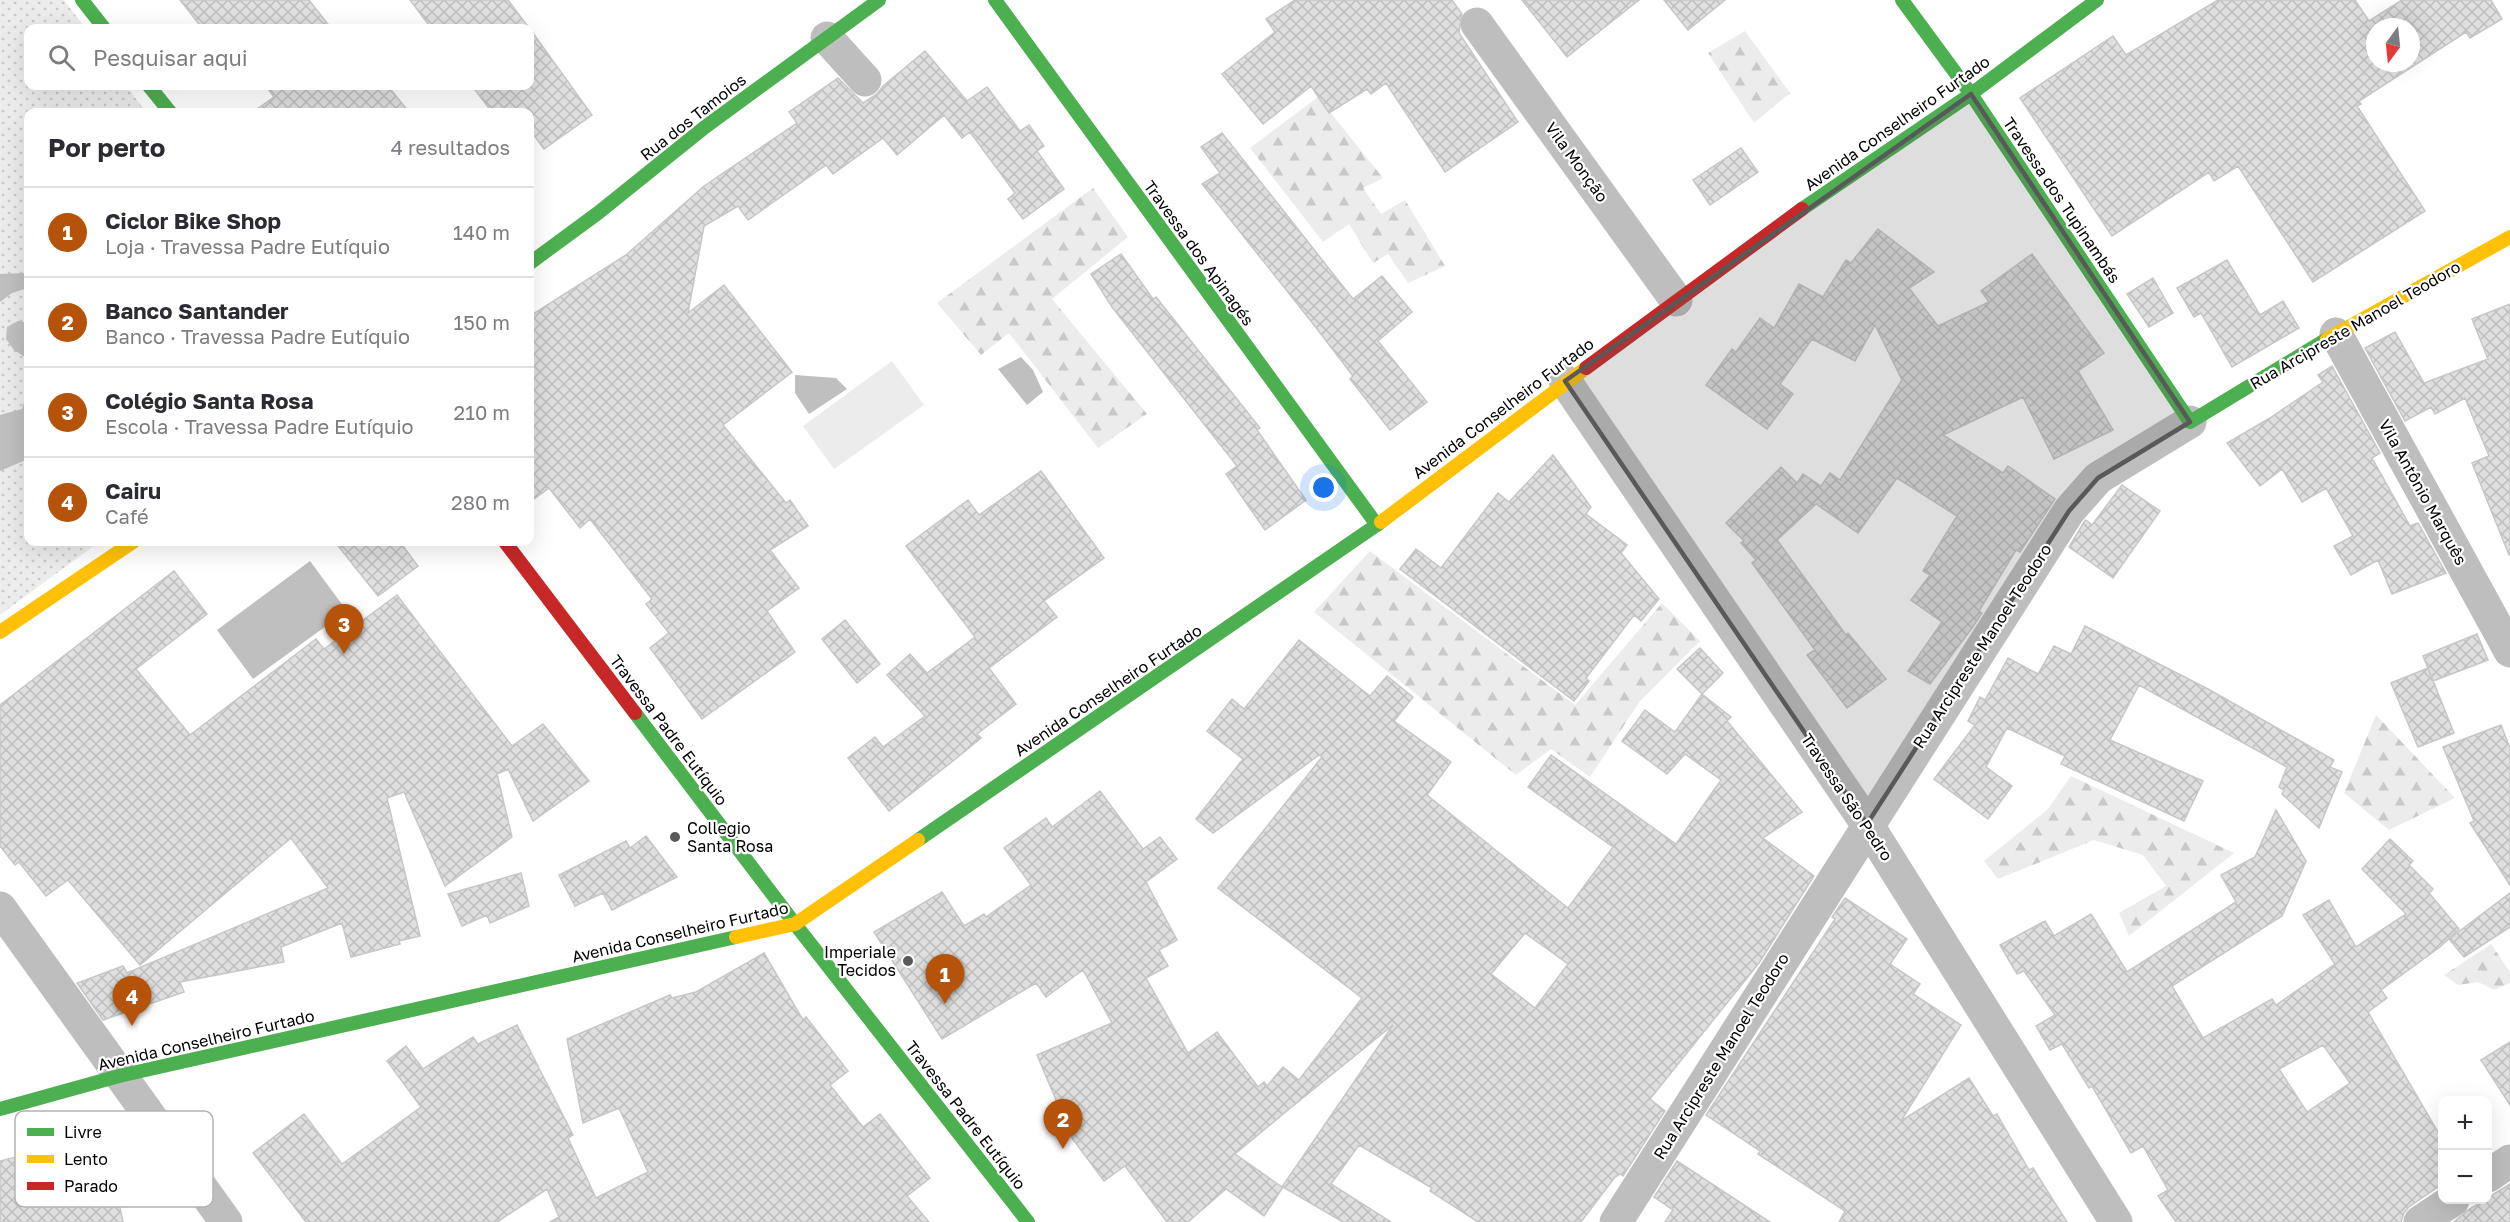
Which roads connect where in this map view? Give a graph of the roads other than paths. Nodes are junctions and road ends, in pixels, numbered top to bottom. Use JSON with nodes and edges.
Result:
{"nodes":[{"id":1,"x":82,"y":0,"type":"edge"},
{"id":2,"x":879,"y":0,"type":"edge"},
{"id":3,"x":995,"y":0,"type":"edge"},
{"id":4,"x":1902,"y":0,"type":"edge"},
{"id":5,"x":2097,"y":0,"type":"edge"},
{"id":6,"x":101,"y":24,"type":"edge"},
{"id":7,"x":1477,"y":24,"type":"dead end"},
{"id":8,"x":827,"y":38,"type":"junction"},
{"id":9,"x":865,"y":81,"type":"dead end"},
{"id":10,"x":152,"y":90,"type":"edge"},
{"id":11,"x":1971,"y":94,"type":"junction"},
{"id":12,"x":167,"y":108,"type":"edge"},
{"id":13,"x":2510,"y":237,"type":"edge"},
{"id":14,"x":534,"y":260,"type":"edge"},
{"id":15,"x":1676,"y":300,"type":"junction"},
{"id":16,"x":2336,"y":334,"type":"junction"},
{"id":17,"x":1565,"y":381,"type":"junction"},
{"id":18,"x":2190,"y":422,"type":"junction"},
{"id":19,"x":1377,"y":525,"type":"junction"},
{"id":20,"x":127,"y":546,"type":"edge"},
{"id":21,"x":508,"y":546,"type":"edge"},
{"id":22,"x":0,"y":632,"type":"edge"},
{"id":23,"x":2510,"y":651,"type":"edge"},
{"id":24,"x":1867,"y":824,"type":"junction"},
{"id":25,"x":0,"y":909,"type":"edge"},
{"id":26,"x":795,"y":924,"type":"junction"},
{"id":27,"x":119,"y":1076,"type":"junction"},
{"id":28,"x":0,"y":1109,"type":"edge"},
{"id":29,"x":145,"y":1111,"type":"edge"},
{"id":30,"x":2510,"y":1161,"type":"edge"},
{"id":31,"x":2492,"y":1173,"type":"edge"},
{"id":32,"x":213,"y":1204,"type":"edge"},
{"id":33,"x":2447,"y":1204,"type":"edge"},
{"id":34,"x":226,"y":1222,"type":"edge"},
{"id":35,"x":1028,"y":1222,"type":"edge"},
{"id":36,"x":1616,"y":1222,"type":"edge"},
{"id":37,"x":2116,"y":1222,"type":"edge"},
{"id":38,"x":2420,"y":1222,"type":"edge"}],
"edges":[{"from":1,"to":6,"type":"main road"},
{"from":2,"to":8,"type":"main road","name":"Rua dos Tamoios"},
{"from":3,"to":19,"type":"main road","name":"Travessa dos Apinagés"},
{"from":4,"to":11,"type":"main road","name":"Travessa dos Tupinambás"},
{"from":5,"to":11,"type":"main road","name":"Avenida Conselheiro Furtado"},
{"from":7,"to":15,"type":"street","name":"Vila Monção"},
{"from":8,"to":9,"type":"street"},
{"from":8,"to":14,"type":"main road","name":"Rua dos Tamoios"},
{"from":10,"to":12,"type":"main road"},
{"from":11,"to":15,"type":"main road","name":"Avenida Conselheiro Furtado"},
{"from":11,"to":18,"type":"main road","name":"Travessa dos Tupinambás"},
{"from":13,"to":16,"type":"main road","name":"Rua Arcipreste Manoel Teodoro"},
{"from":15,"to":17,"type":"main road","name":"Avenida Conselheiro Furtado"},
{"from":16,"to":18,"type":"main road","name":"Rua Arcipreste Manoel Teodoro"},
{"from":16,"to":23,"type":"street","name":"Vila Antônio Marquês"},
{"from":17,"to":19,"type":"main road","name":"Avenida Conselheiro Furtado"},
{"from":17,"to":24,"type":"street","name":"Travessa São Pedro"},
{"from":18,"to":24,"type":"street","name":"Rua Arcipreste Manoel Teodoro"},
{"from":19,"to":26,"type":"main road","name":"Avenida Conselheiro Furtado"},
{"from":20,"to":22,"type":"main road"},
{"from":21,"to":26,"type":"main road","name":"Travessa Padre Eutíquio"},
{"from":24,"to":36,"type":"street","name":"Rua Arcipreste Manoel Teodoro"},
{"from":24,"to":37,"type":"street","name":"Travessa São Pedro"},
{"from":25,"to":27,"type":"street"},
{"from":26,"to":27,"type":"main road","name":"Avenida Conselheiro Furtado"},
{"from":26,"to":35,"type":"main road","name":"Travessa Padre Eutíquio"},
{"from":27,"to":28,"type":"main road","name":"Avenida Conselheiro Furtado"},
{"from":27,"to":29,"type":"street"},
{"from":30,"to":31,"type":"street"},
{"from":32,"to":34,"type":"street"},
{"from":33,"to":38,"type":"street"}]}
